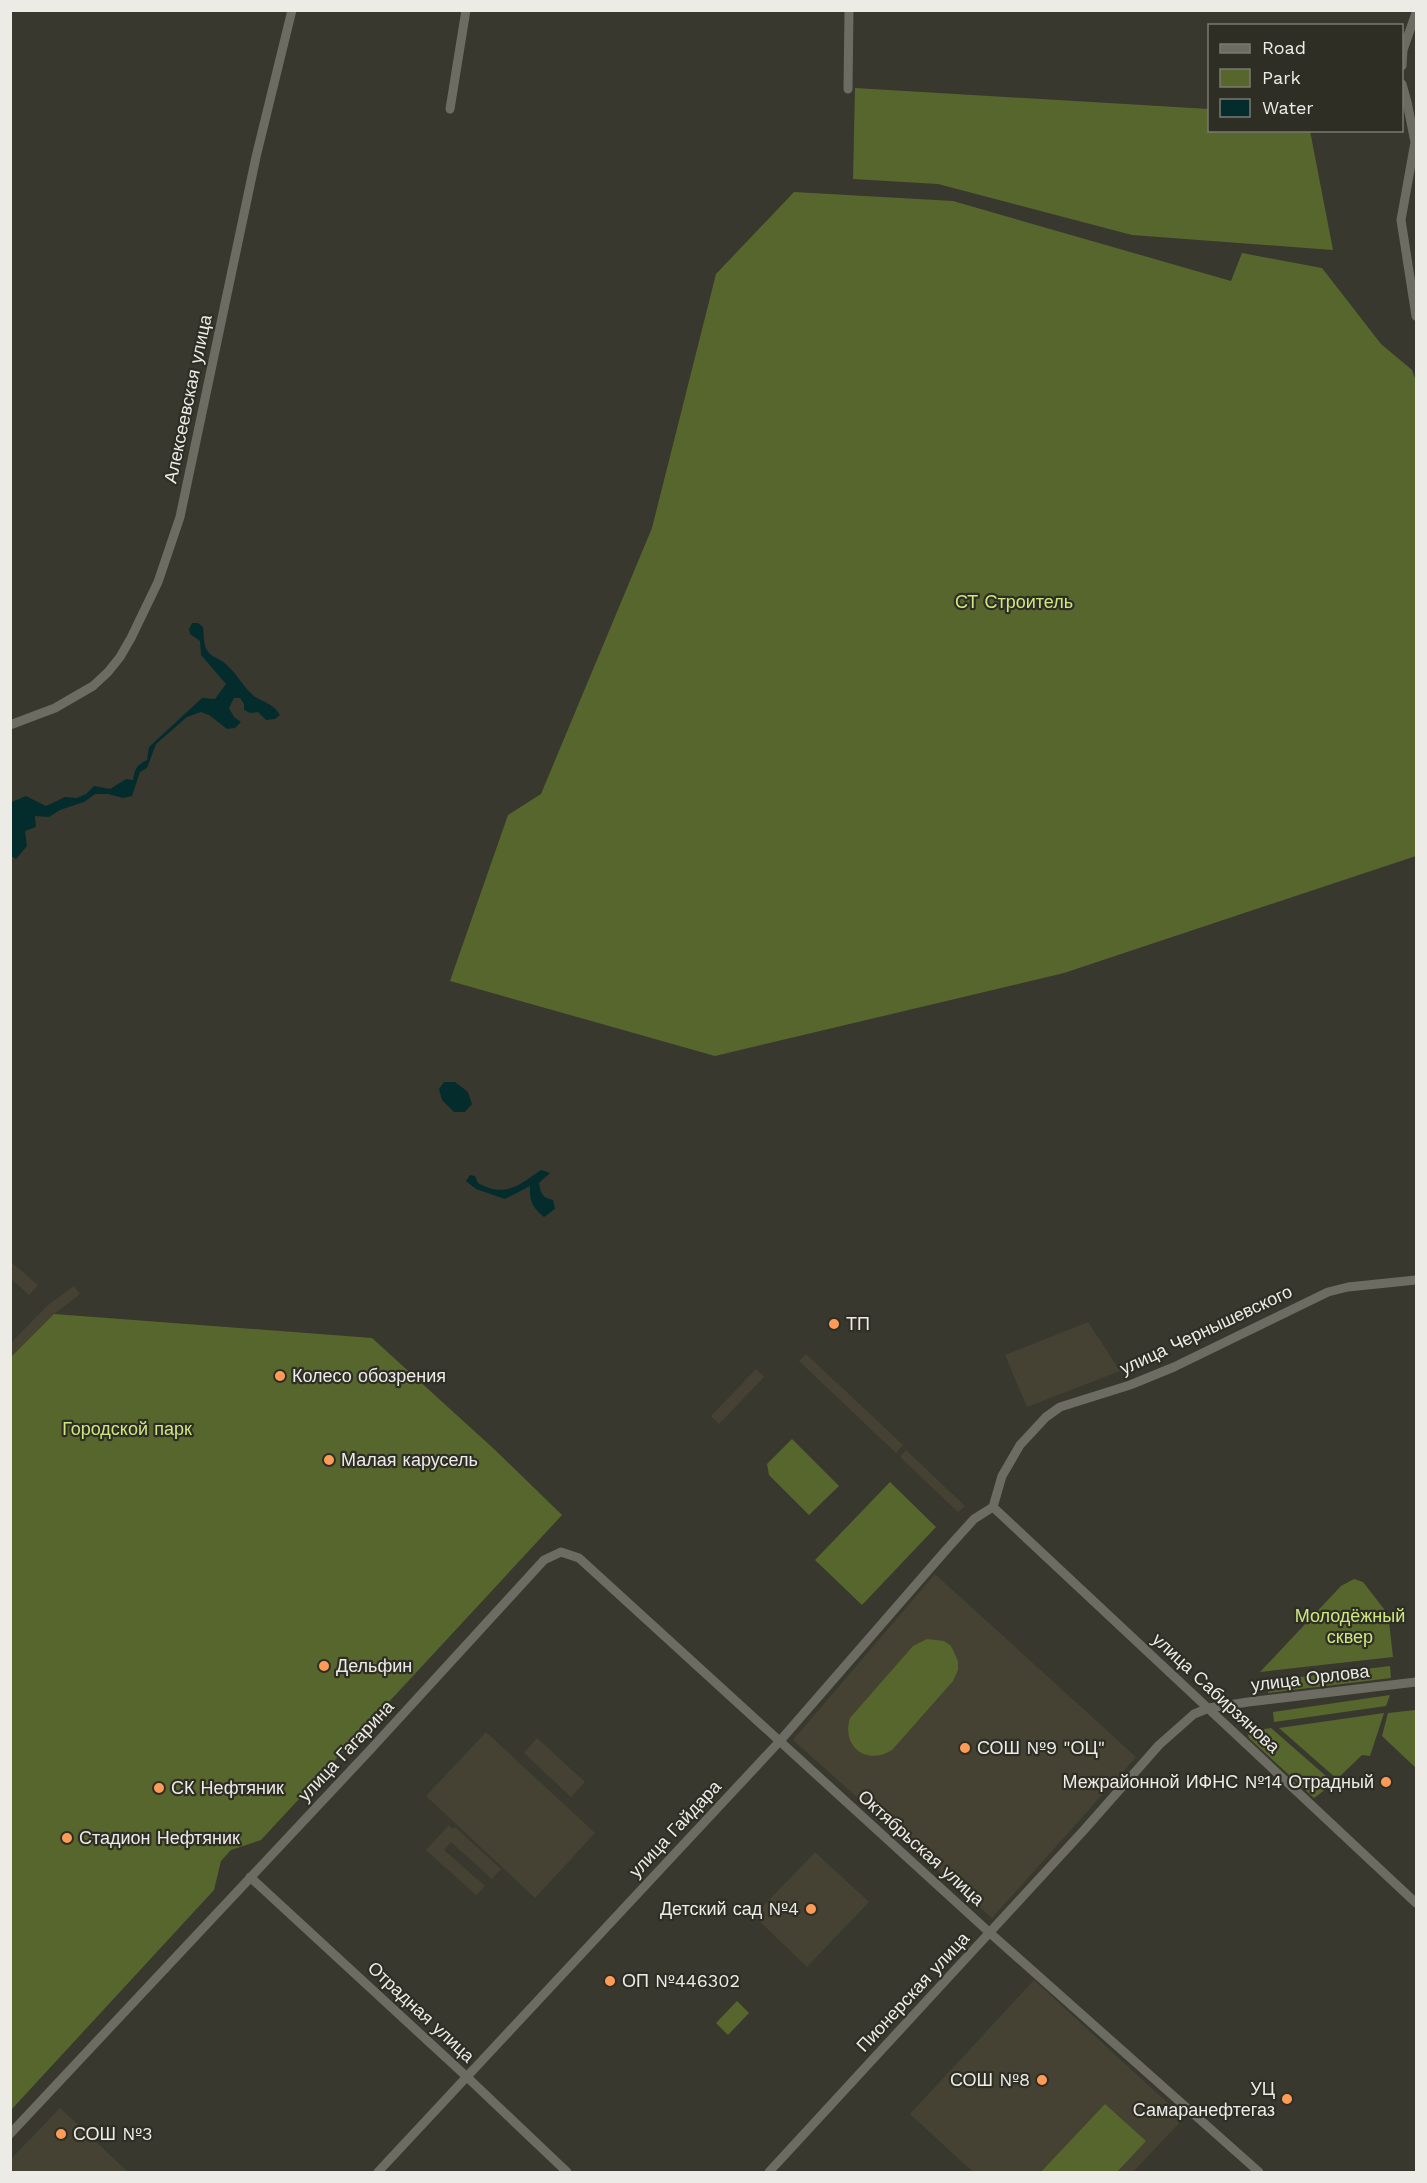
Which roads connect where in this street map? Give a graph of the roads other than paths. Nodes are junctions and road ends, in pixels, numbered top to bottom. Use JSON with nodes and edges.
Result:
{"nodes":[{"id":1,"x":292,"y":10,"type":"edge"},
{"id":2,"x":466,"y":10,"type":"edge"},
{"id":3,"x":849,"y":10,"type":"edge"},
{"id":4,"x":1416,"y":12,"type":"edge"},
{"id":5,"x":1403,"y":50,"type":"edge"},
{"id":6,"x":848,"y":89,"type":"dead end"},
{"id":7,"x":1403,"y":90,"type":"edge"},
{"id":8,"x":450,"y":109,"type":"dead end"},
{"id":9,"x":1416,"y":316,"type":"edge"},
{"id":10,"x":10,"y":725,"type":"edge"},
{"id":11,"x":1416,"y":1280,"type":"edge"},
{"id":12,"x":993,"y":1507,"type":"junction"},
{"id":13,"x":561,"y":1552,"type":"joint"},
{"id":14,"x":1416,"y":1682,"type":"edge"},
{"id":15,"x":1209,"y":1708,"type":"junction"},
{"id":16,"x":779,"y":1742,"type":"junction"},
{"id":17,"x":250,"y":1877,"type":"junction"},
{"id":18,"x":1416,"y":1903,"type":"edge"},
{"id":19,"x":990,"y":1933,"type":"junction"},
{"id":20,"x":467,"y":2077,"type":"junction"},
{"id":21,"x":10,"y":2134,"type":"edge"},
{"id":22,"x":378,"y":2172,"type":"edge"},
{"id":23,"x":567,"y":2172,"type":"edge"},
{"id":24,"x":770,"y":2172,"type":"edge"},
{"id":25,"x":1259,"y":2172,"type":"edge"}],
"edges":[{"from":1,"to":10,"type":"street","name":"Алексеевская улица"},
{"from":2,"to":8,"type":"street"},
{"from":3,"to":6,"type":"street"},
{"from":4,"to":5,"type":"street"},
{"from":7,"to":9,"type":"street"},
{"from":11,"to":12,"type":"street","name":"улица Чернышевского"},
{"from":12,"to":15,"type":"street","name":"улица Сабирзянова"},
{"from":12,"to":16,"type":"street","name":"улица Гайдара"},
{"from":13,"to":16,"type":"street","name":"Октябрьская улица"},
{"from":13,"to":17,"type":"street","name":"улица Гагарина"},
{"from":14,"to":15,"type":"street","name":"улица Орлова"},
{"from":15,"to":18,"type":"street","name":"улица Сабирзянова"},
{"from":15,"to":19,"type":"street","name":"Пионерская улица"},
{"from":16,"to":19,"type":"street","name":"Октябрьская улица"},
{"from":16,"to":20,"type":"street","name":"улица Гайдара"},
{"from":17,"to":20,"type":"street","name":"Отрадная улица"},
{"from":17,"to":21,"type":"street","name":"улица Гагарина"},
{"from":19,"to":24,"type":"street","name":"Пионерская улица"},
{"from":19,"to":25,"type":"street","name":"Октябрьская улица"},
{"from":20,"to":22,"type":"street","name":"улица Гайдара"},
{"from":20,"to":23,"type":"street","name":"Отрадная улица"}]}
